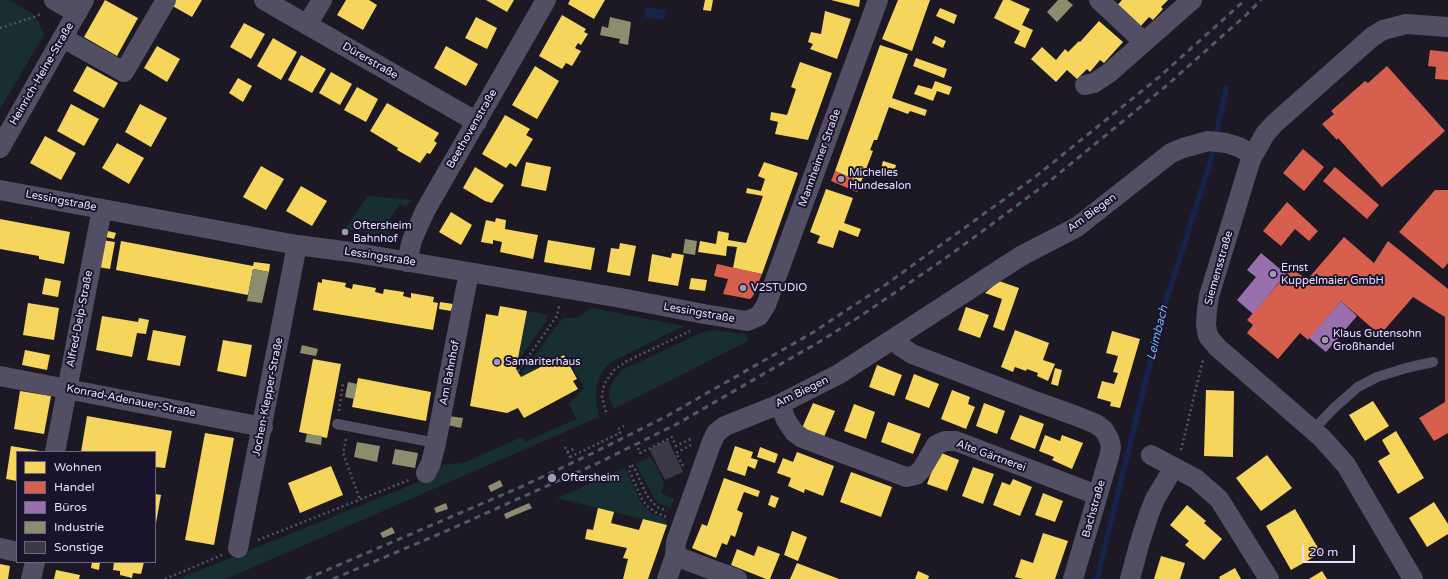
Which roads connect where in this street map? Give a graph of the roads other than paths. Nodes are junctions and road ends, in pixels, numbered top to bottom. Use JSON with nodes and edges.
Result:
{"nodes":[{"id":1,"x":166,"y":0,"type":"edge"},
{"id":2,"x":264,"y":0,"type":"edge"},
{"id":3,"x":322,"y":0,"type":"edge"},
{"id":4,"x":546,"y":0,"type":"edge"},
{"id":5,"x":878,"y":0,"type":"edge"},
{"id":6,"x":1099,"y":0,"type":"edge"},
{"id":7,"x":1192,"y":0,"type":"edge"},
{"id":8,"x":56,"y":1,"type":"edge"},
{"id":9,"x":81,"y":6,"type":"edge"},
{"id":10,"x":307,"y":25,"type":"junction"},
{"id":11,"x":1448,"y":27,"type":"edge"},
{"id":12,"x":62,"y":38,"type":"junction"},
{"id":13,"x":1144,"y":42,"type":"junction"},
{"id":14,"x":1086,"y":85,"type":"dead end"},
{"id":15,"x":477,"y":122,"type":"junction"},
{"id":16,"x":0,"y":148,"type":"edge"},
{"id":17,"x":1253,"y":155,"type":"junction"},
{"id":18,"x":0,"y":190,"type":"edge"},
{"id":19,"x":102,"y":209,"type":"junction"},
{"id":20,"x":297,"y":245,"type":"junction"},
{"id":21,"x":407,"y":262,"type":"junction"},
{"id":22,"x":469,"y":272,"type":"junction"},
{"id":23,"x":759,"y":316,"type":"joint"},
{"id":24,"x":895,"y":339,"type":"junction"},
{"id":25,"x":1433,"y":362,"type":"dead end"},
{"id":26,"x":0,"y":376,"type":"edge"},
{"id":27,"x":66,"y":389,"type":"junction"},
{"id":28,"x":780,"y":404,"type":"junction"},
{"id":29,"x":337,"y":424,"type":"road end"},
{"id":30,"x":263,"y":427,"type":"junction"},
{"id":31,"x":1313,"y":430,"type":"junction"},
{"id":32,"x":436,"y":443,"type":"junction"},
{"id":33,"x":55,"y":451,"type":"edge"},
{"id":34,"x":1151,"y":455,"type":"dead end"},
{"id":35,"x":1174,"y":467,"type":"junction"},
{"id":36,"x":426,"y":473,"type":"road end"},
{"id":37,"x":1098,"y":495,"type":"junction"},
{"id":38,"x":0,"y":548,"type":"edge"},
{"id":39,"x":238,"y":548,"type":"road end"},
{"id":40,"x":16,"y":552,"type":"edge"},
{"id":41,"x":675,"y":556,"type":"junction"},
{"id":42,"x":35,"y":563,"type":"edge"},
{"id":43,"x":31,"y":579,"type":"edge"},
{"id":44,"x":666,"y":579,"type":"edge"},
{"id":45,"x":737,"y":579,"type":"edge"},
{"id":46,"x":1073,"y":579,"type":"edge"},
{"id":47,"x":1130,"y":579,"type":"edge"},
{"id":48,"x":1269,"y":579,"type":"edge"},
{"id":49,"x":1413,"y":579,"type":"edge"}],
"edges":[{"from":1,"to":12,"type":"street"},
{"from":2,"to":10,"type":"street","name":"Dürerstraße"},
{"from":3,"to":10,"type":"street"},
{"from":4,"to":15,"type":"street","name":"Beethovenstraße"},
{"from":5,"to":23,"type":"street","name":"Mannheimer Straße"},
{"from":6,"to":13,"type":"street"},
{"from":7,"to":13,"type":"street"},
{"from":8,"to":9,"type":"street"},
{"from":9,"to":12,"type":"street","name":"Heinrich-Heine-Straße"},
{"from":10,"to":15,"type":"street","name":"Dürerstraße"},
{"from":11,"to":17,"type":"street","name":"Siemensstraße"},
{"from":12,"to":16,"type":"street","name":"Heinrich-Heine-Straße"},
{"from":13,"to":14,"type":"street"},
{"from":15,"to":21,"type":"street","name":"Beethovenstraße"},
{"from":17,"to":24,"type":"street","name":"Am Biegen"},
{"from":17,"to":31,"type":"street","name":"Siemensstraße"},
{"from":18,"to":19,"type":"street","name":"Lessingstraße"},
{"from":19,"to":20,"type":"street","name":"Lessingstraße"},
{"from":19,"to":27,"type":"street","name":"Alfred-Delp-Straße"},
{"from":20,"to":21,"type":"street","name":"Lessingstraße"},
{"from":20,"to":30,"type":"street","name":"Jochen-Klepper-Straße"},
{"from":21,"to":22,"type":"street","name":"Lessingstraße"},
{"from":22,"to":23,"type":"street","name":"Lessingstraße"},
{"from":22,"to":32,"type":"street","name":"Am Bahnhof"},
{"from":24,"to":28,"type":"street","name":"Am Biegen"},
{"from":24,"to":37,"type":"street","name":"Bachstraße"},
{"from":25,"to":31,"type":"lane"},
{"from":26,"to":27,"type":"street","name":"Konrad-Adenauer-Straße"},
{"from":27,"to":30,"type":"street","name":"Konrad-Adenauer-Straße"},
{"from":27,"to":33,"type":"street","name":"Alfred-Delp-Straße"},
{"from":28,"to":37,"type":"street","name":"Alte Gärtnerei"},
{"from":28,"to":41,"type":"street","name":"Am Biegen"},
{"from":29,"to":32,"type":"lane"},
{"from":30,"to":39,"type":"street","name":"Jochen-Klepper-Straße"},
{"from":31,"to":49,"type":"street"},
{"from":32,"to":36,"type":"street","name":"Am Bahnhof"},
{"from":34,"to":35,"type":"street"},
{"from":35,"to":47,"type":"street"},
{"from":35,"to":48,"type":"street"},
{"from":37,"to":46,"type":"street","name":"Bachstraße"},
{"from":38,"to":40,"type":"street"},
{"from":41,"to":44,"type":"street"},
{"from":41,"to":45,"type":"street"},
{"from":42,"to":43,"type":"street"}]}
